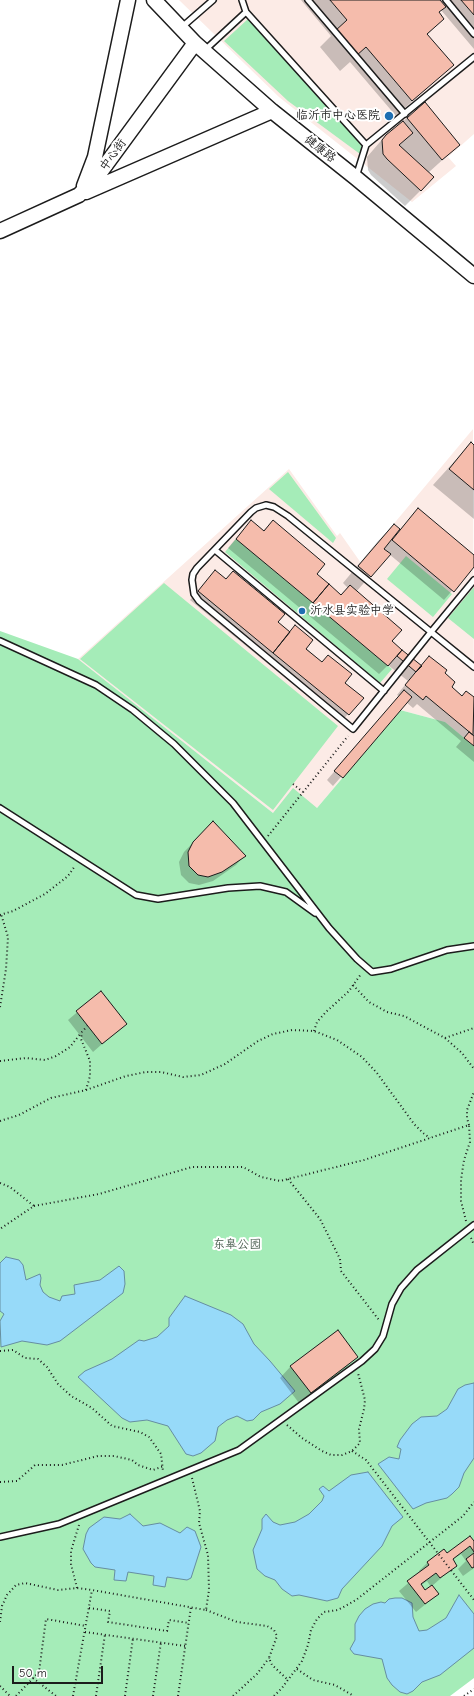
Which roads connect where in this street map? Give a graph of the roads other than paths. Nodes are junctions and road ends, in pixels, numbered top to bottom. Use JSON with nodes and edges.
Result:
{"nodes":[{"id":1,"x":128,"y":0,"type":"edge"},
{"id":2,"x":154,"y":0,"type":"edge"},
{"id":3,"x":213,"y":0,"type":"edge"},
{"id":4,"x":242,"y":0,"type":"edge"},
{"id":5,"x":308,"y":0,"type":"edge"},
{"id":6,"x":446,"y":0,"type":"edge"},
{"id":7,"x":246,"y":12,"type":"junction"},
{"id":8,"x":181,"y":28,"type":"junction"},
{"id":9,"x":474,"y":34,"type":"edge"},
{"id":10,"x":200,"y":47,"type":"junction"},
{"id":11,"x":474,"y":57,"type":"edge"},
{"id":12,"x":272,"y":112,"type":"junction"},
{"id":13,"x":405,"y":114,"type":"junction"},
{"id":14,"x":366,"y":145,"type":"junction"},
{"id":15,"x":356,"y":178,"type":"junction"},
{"id":16,"x":79,"y":195,"type":"junction"},
{"id":17,"x":0,"y":231,"type":"edge"},
{"id":18,"x":474,"y":276,"type":"edge"},
{"id":19,"x":215,"y":550,"type":"junction"},
{"id":20,"x":474,"y":580,"type":"edge"},
{"id":21,"x":431,"y":632,"type":"junction"},
{"id":22,"x":0,"y":641,"type":"edge"},
{"id":23,"x":474,"y":667,"type":"edge"},
{"id":24,"x":384,"y":691,"type":"junction"},
{"id":25,"x":0,"y":808,"type":"edge"},
{"id":26,"x":321,"y":918,"type":"junction"},
{"id":27,"x":474,"y":946,"type":"edge"},
{"id":28,"x":474,"y":1225,"type":"edge"},
{"id":29,"x":0,"y":1536,"type":"edge"}],
"edges":[{"from":1,"to":16,"type":"main road"},
{"from":2,"to":8,"type":"main road","name":"健康路"},
{"from":3,"to":8,"type":"lane"},
{"from":4,"to":7,"type":"lane"},
{"from":5,"to":13,"type":"lane"},
{"from":6,"to":9,"type":"lane"},
{"from":7,"to":10,"type":"lane"},
{"from":7,"to":14,"type":"lane"},
{"from":8,"to":10,"type":"main road","name":"健康路"},
{"from":10,"to":12,"type":"main road","name":"健康路"},
{"from":10,"to":16,"type":"main road","name":"中心街"},
{"from":11,"to":13,"type":"lane"},
{"from":12,"to":15,"type":"main road","name":"健康路"},
{"from":12,"to":16,"type":"main road"},
{"from":13,"to":14,"type":"lane"},
{"from":14,"to":15,"type":"lane"},
{"from":15,"to":18,"type":"main road","name":"健康路"},
{"from":16,"to":17,"type":"main road","name":"中心街"},
{"from":19,"to":21,"type":"lane"},
{"from":19,"to":24,"type":"lane"},
{"from":19,"to":24,"type":"lane"},
{"from":20,"to":21,"type":"lane"},
{"from":21,"to":23,"type":"lane"},
{"from":21,"to":24,"type":"lane"},
{"from":22,"to":26,"type":"lane"},
{"from":25,"to":26,"type":"lane"},
{"from":26,"to":27,"type":"lane"},
{"from":28,"to":29,"type":"lane"}]}
